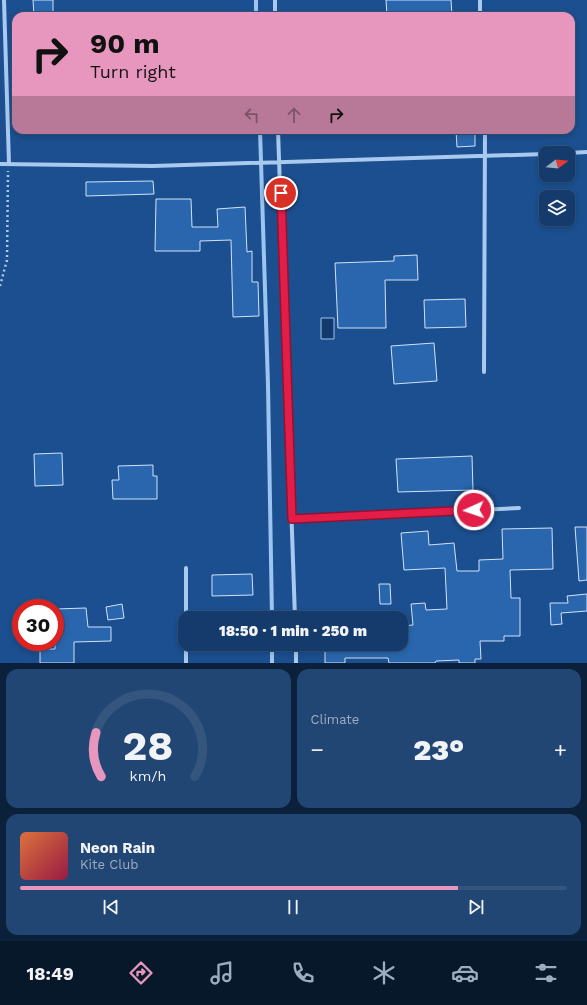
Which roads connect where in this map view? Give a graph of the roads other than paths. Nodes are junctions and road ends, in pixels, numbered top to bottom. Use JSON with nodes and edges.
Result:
{"nodes":[{"id":1,"x":4,"y":0,"type":"edge"},
{"id":2,"x":275,"y":0,"type":"edge"},
{"id":3,"x":480,"y":0,"type":"edge"},
{"id":4,"x":275,"y":12,"type":"edge"},
{"id":5,"x":480,"y":12,"type":"edge"},
{"id":6,"x":278,"y":134,"type":"edge"},
{"id":7,"x":485,"y":134,"type":"edge"},
{"id":8,"x":587,"y":152,"type":"edge"},
{"id":9,"x":575,"y":153,"type":"edge"},
{"id":10,"x":539,"y":154,"type":"edge"},
{"id":11,"x":487,"y":156,"type":"junction"},
{"id":12,"x":280,"y":162,"type":"junction"},
{"id":13,"x":0,"y":164,"type":"edge"},
{"id":14,"x":9,"y":164,"type":"junction"},
{"id":15,"x":484,"y":372,"type":"dead end"},
{"id":16,"x":520,"y":508,"type":"dead end"},
{"id":17,"x":292,"y":519,"type":"junction"},
{"id":18,"x":186,"y":568,"type":"dead end"},
{"id":19,"x":186,"y":611,"type":"edge"},
{"id":20,"x":295,"y":611,"type":"edge"},
{"id":21,"x":186,"y":651,"type":"edge"},
{"id":22,"x":296,"y":651,"type":"edge"},
{"id":23,"x":186,"y":663,"type":"edge"},
{"id":24,"x":296,"y":663,"type":"edge"}],
"edges":[{"from":1,"to":14,"type":"street"},
{"from":2,"to":4,"type":"street"},
{"from":3,"to":5,"type":"street"},
{"from":6,"to":12,"type":"street"},
{"from":7,"to":11,"type":"street"},
{"from":8,"to":9,"type":"street"},
{"from":10,"to":11,"type":"street"},
{"from":11,"to":12,"type":"street"},
{"from":11,"to":15,"type":"street"},
{"from":12,"to":14,"type":"street"},
{"from":12,"to":17,"type":"street"},
{"from":13,"to":14,"type":"street"},
{"from":16,"to":17,"type":"street"},
{"from":17,"to":20,"type":"street"},
{"from":18,"to":19,"type":"street"},
{"from":21,"to":23,"type":"street"},
{"from":22,"to":24,"type":"street"}]}
